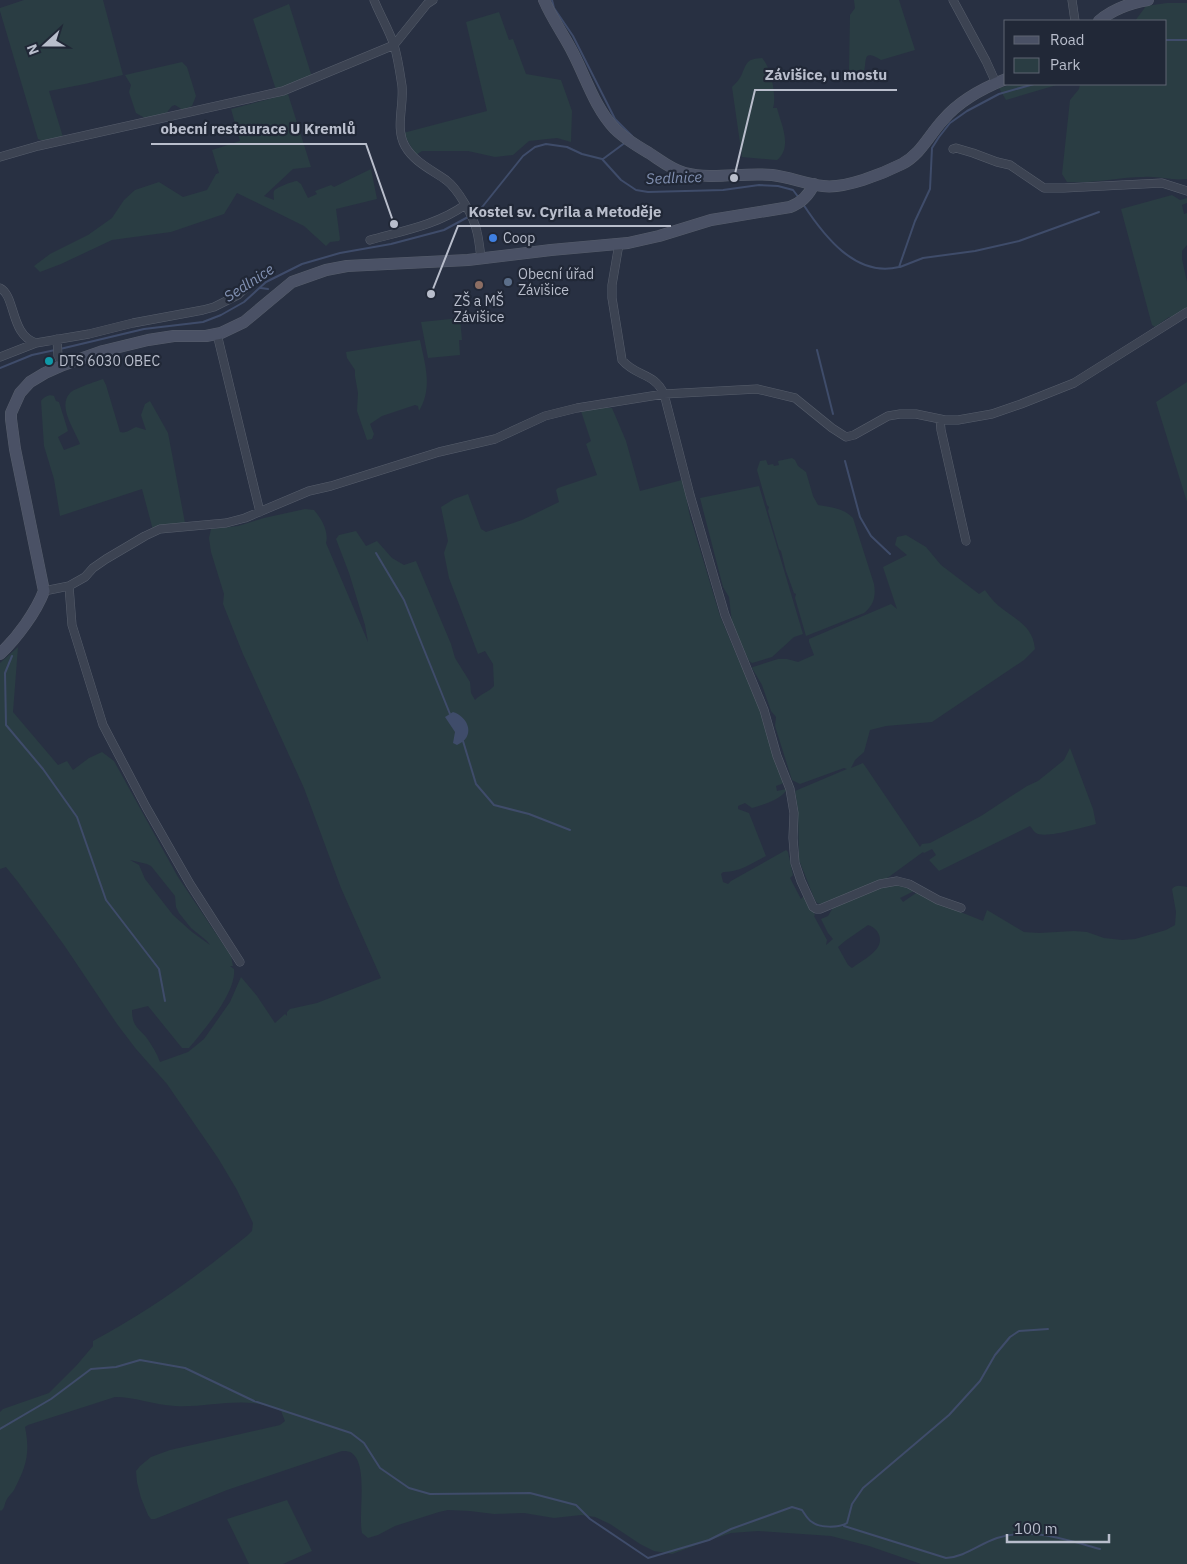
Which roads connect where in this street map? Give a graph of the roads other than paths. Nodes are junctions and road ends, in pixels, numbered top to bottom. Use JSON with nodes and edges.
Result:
{"nodes":[{"id":1,"x":374,"y":0,"type":"edge"},
{"id":2,"x":433,"y":0,"type":"edge"},
{"id":3,"x":544,"y":0,"type":"edge"},
{"id":4,"x":953,"y":0,"type":"edge"},
{"id":5,"x":1072,"y":0,"type":"edge"},
{"id":6,"x":1148,"y":0,"type":"edge"},
{"id":7,"x":1075,"y":20,"type":"edge"},
{"id":8,"x":1100,"y":20,"type":"edge"},
{"id":9,"x":394,"y":46,"type":"junction"},
{"id":10,"x":1001,"y":81,"type":"edge"},
{"id":11,"x":953,"y":149,"type":"dead end"},
{"id":12,"x":0,"y":157,"type":"edge"},
{"id":13,"x":811,"y":189,"type":"junction"},
{"id":14,"x":1187,"y":191,"type":"edge"},
{"id":15,"x":466,"y":208,"type":"junction"},
{"id":16,"x":370,"y":240,"type":"dead end"},
{"id":17,"x":619,"y":244,"type":"junction"},
{"id":18,"x":481,"y":258,"type":"junction"},
{"id":19,"x":252,"y":282,"type":"dead end"},
{"id":20,"x":0,"y":288,"type":"edge"},
{"id":21,"x":1187,"y":312,"type":"edge"},
{"id":22,"x":217,"y":334,"type":"junction"},
{"id":23,"x":57,"y":342,"type":"junction"},
{"id":24,"x":36,"y":343,"type":"junction"},
{"id":25,"x":0,"y":357,"type":"edge"},
{"id":26,"x":61,"y":361,"type":"junction"},
{"id":27,"x":664,"y":394,"type":"junction"},
{"id":28,"x":940,"y":419,"type":"junction"},
{"id":29,"x":260,"y":512,"type":"junction"},
{"id":30,"x":966,"y":541,"type":"dead end"},
{"id":31,"x":69,"y":586,"type":"junction"},
{"id":32,"x":44,"y":591,"type":"junction"},
{"id":33,"x":0,"y":654,"type":"edge"},
{"id":34,"x":961,"y":908,"type":"dead end"},
{"id":35,"x":240,"y":962,"type":"dead end"}],
"edges":[{"from":1,"to":9,"type":"street"},
{"from":2,"to":9,"type":"street"},
{"from":3,"to":13,"type":"street"},
{"from":4,"to":10,"type":"street"},
{"from":5,"to":7,"type":"street"},
{"from":6,"to":8,"type":"street"},
{"from":9,"to":12,"type":"street"},
{"from":9,"to":15,"type":"street"},
{"from":10,"to":13,"type":"street"},
{"from":11,"to":14,"type":"street"},
{"from":13,"to":17,"type":"street"},
{"from":15,"to":16,"type":"street"},
{"from":15,"to":18,"type":"street"},
{"from":17,"to":18,"type":"street"},
{"from":17,"to":27,"type":"street"},
{"from":18,"to":22,"type":"street"},
{"from":19,"to":23,"type":"street"},
{"from":20,"to":24,"type":"street"},
{"from":21,"to":28,"type":"street"},
{"from":22,"to":26,"type":"street"},
{"from":22,"to":29,"type":"street"},
{"from":23,"to":24,"type":"street"},
{"from":23,"to":26,"type":"street"},
{"from":24,"to":25,"type":"street"},
{"from":26,"to":32,"type":"street"},
{"from":27,"to":28,"type":"street"},
{"from":27,"to":29,"type":"street"},
{"from":27,"to":34,"type":"street"},
{"from":28,"to":30,"type":"street"},
{"from":29,"to":31,"type":"street"},
{"from":31,"to":32,"type":"street"},
{"from":31,"to":35,"type":"street"},
{"from":32,"to":33,"type":"street"}]}
